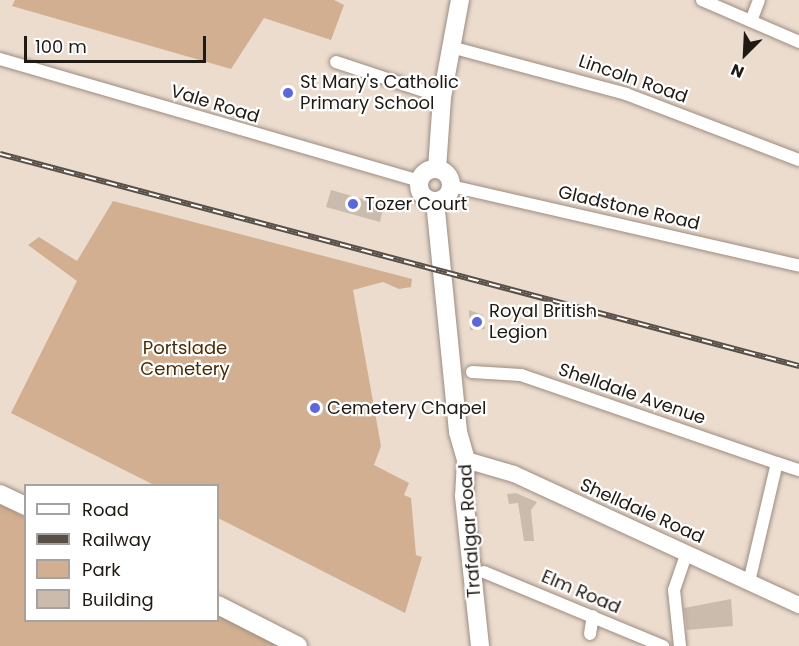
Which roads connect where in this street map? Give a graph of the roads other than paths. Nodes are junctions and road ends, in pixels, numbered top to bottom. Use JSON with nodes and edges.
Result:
{"nodes":[{"id":1,"x":460,"y":0,"type":"edge"},
{"id":2,"x":702,"y":0,"type":"edge"},
{"id":3,"x":759,"y":0,"type":"edge"},
{"id":4,"x":751,"y":21,"type":"junction"},
{"id":5,"x":799,"y":42,"type":"edge"},
{"id":6,"x":451,"y":47,"type":"junction"},
{"id":7,"x":0,"y":59,"type":"edge"},
{"id":8,"x":336,"y":62,"type":"dead end"},
{"id":9,"x":442,"y":97,"type":"junction"},
{"id":10,"x":799,"y":160,"type":"edge"},
{"id":11,"x":436,"y":169,"type":"junction"},
{"id":12,"x":420,"y":181,"type":"junction"},
{"id":13,"x":451,"y":186,"type":"junction"},
{"id":14,"x":435,"y":201,"type":"junction"},
{"id":15,"x":799,"y":266,"type":"edge"},
{"id":16,"x":472,"y":372,"type":"dead end"},
{"id":17,"x":466,"y":460,"type":"junction"},
{"id":18,"x":777,"y":463,"type":"junction"},
{"id":19,"x":799,"y":470,"type":"edge"},
{"id":20,"x":0,"y":494,"type":"edge"},
{"id":21,"x":24,"y":505,"type":"edge"},
{"id":22,"x":687,"y":552,"type":"junction"},
{"id":23,"x":484,"y":572,"type":"dead end"},
{"id":24,"x":749,"y":582,"type":"junction"},
{"id":25,"x":799,"y":605,"type":"edge"},
{"id":26,"x":219,"y":606,"type":"edge"},
{"id":27,"x":593,"y":616,"type":"junction"},
{"id":28,"x":590,"y":634,"type":"dead end"},
{"id":29,"x":298,"y":646,"type":"edge"},
{"id":30,"x":480,"y":646,"type":"edge"},
{"id":31,"x":663,"y":646,"type":"edge"},
{"id":32,"x":680,"y":646,"type":"edge"}],
"edges":[{"from":1,"to":6,"type":"main road"},
{"from":2,"to":4,"type":"street"},
{"from":3,"to":4,"type":"street"},
{"from":4,"to":5,"type":"street"},
{"from":6,"to":9,"type":"main road"},
{"from":6,"to":10,"type":"street","name":"Lincoln Road"},
{"from":7,"to":12,"type":"street","name":"Vale Road"},
{"from":8,"to":9,"type":"street"},
{"from":9,"to":11,"type":"main road"},
{"from":11,"to":12,"type":"main road"},
{"from":11,"to":13,"type":"main road"},
{"from":12,"to":14,"type":"main road"},
{"from":13,"to":14,"type":"main road"},
{"from":13,"to":15,"type":"street","name":"Gladstone Road"},
{"from":14,"to":17,"type":"main road","name":"Trafalgar Road"},
{"from":16,"to":18,"type":"street","name":"Shelldale Avenue"},
{"from":17,"to":22,"type":"street","name":"Shelldale Road"},
{"from":17,"to":30,"type":"main road","name":"Trafalgar Road"},
{"from":18,"to":19,"type":"street","name":"Shelldale Avenue"},
{"from":18,"to":24,"type":"street"},
{"from":20,"to":21,"type":"main road"},
{"from":22,"to":24,"type":"street","name":"Shelldale Road"},
{"from":22,"to":32,"type":"street"},
{"from":23,"to":27,"type":"street","name":"Elm Road"},
{"from":24,"to":25,"type":"street","name":"Shelldale Road"},
{"from":26,"to":29,"type":"main road"},
{"from":27,"to":28,"type":"street"},
{"from":27,"to":31,"type":"street","name":"Elm Road"}]}
